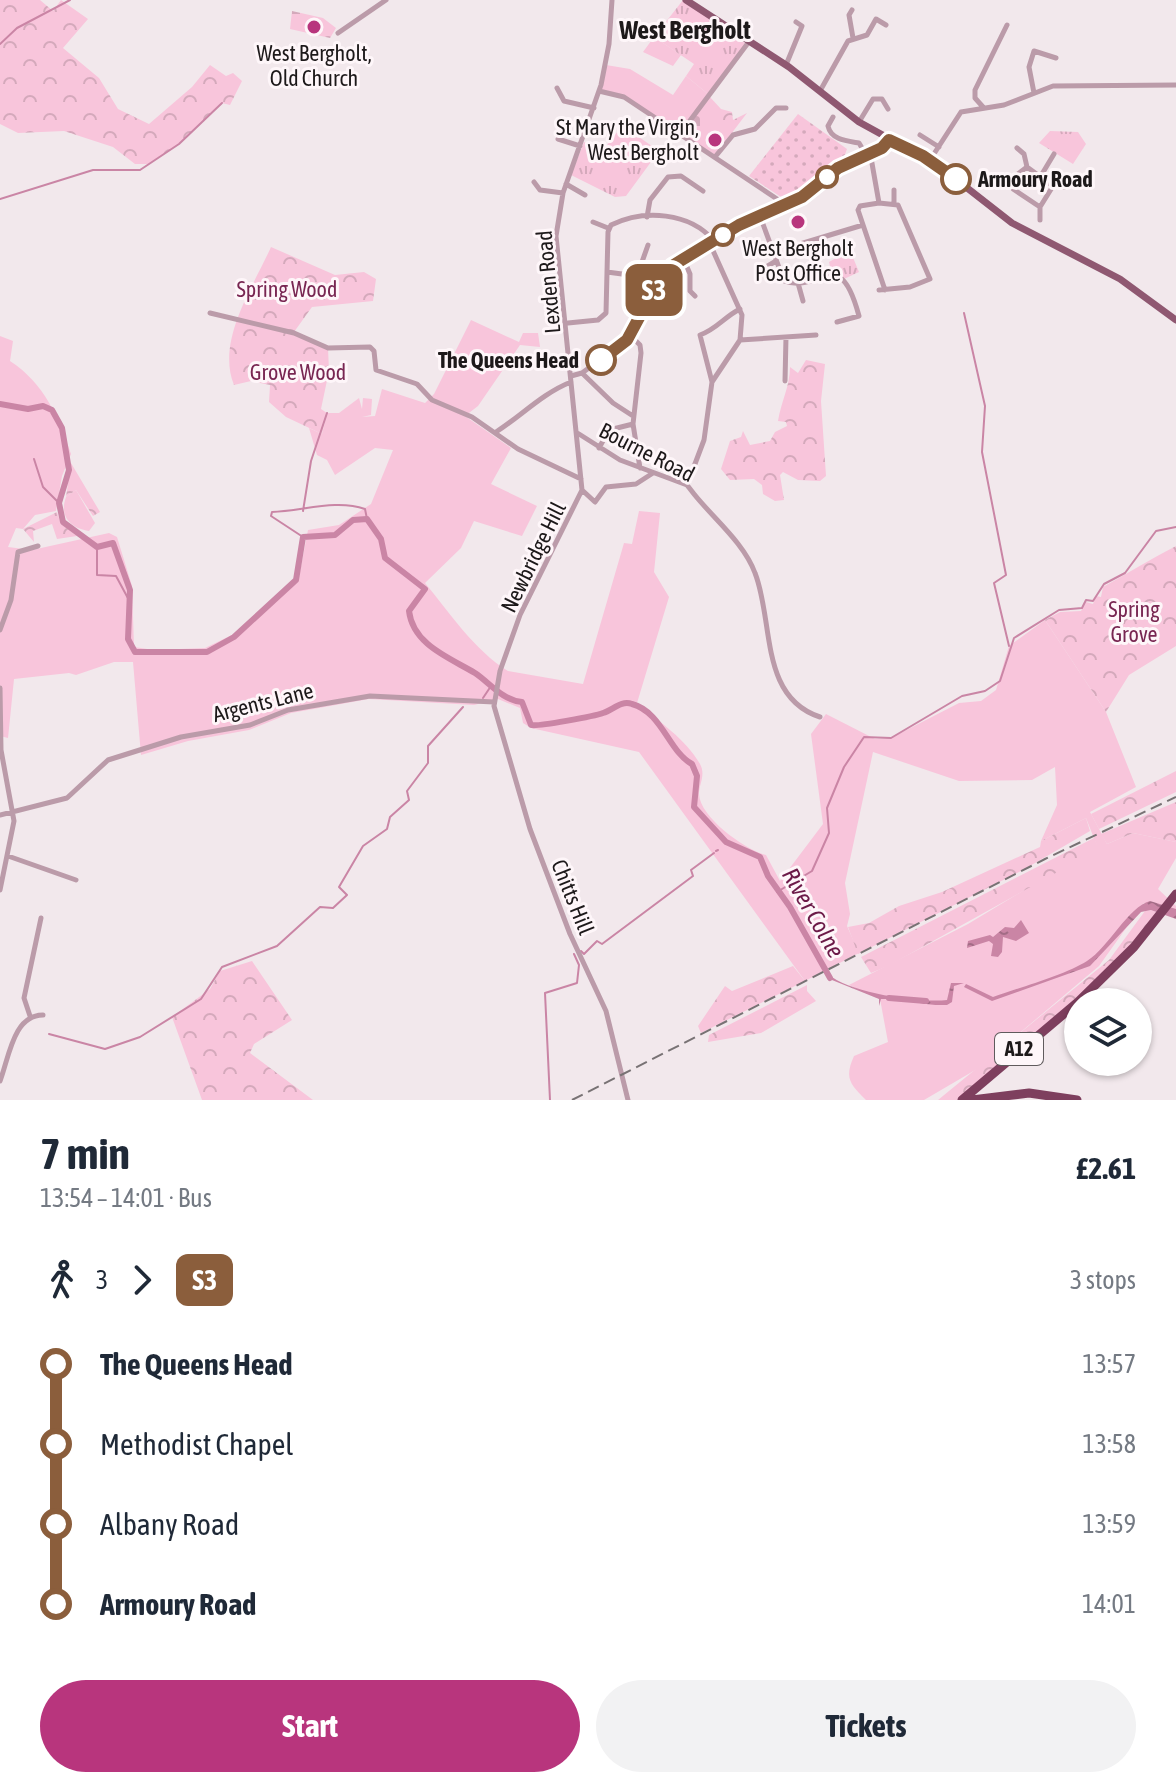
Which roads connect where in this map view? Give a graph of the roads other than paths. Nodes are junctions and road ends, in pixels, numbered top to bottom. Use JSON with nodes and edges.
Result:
{"nodes":[{"id":1,"x":386,"y":0,"type":"edge"},
{"id":2,"x":612,"y":0,"type":"edge"},
{"id":3,"x":686,"y":0,"type":"edge"},
{"id":4,"x":852,"y":10,"type":"dead end"},
{"id":5,"x":886,"y":25,"type":"dead end"},
{"id":6,"x":1007,"y":25,"type":"dead end"},
{"id":7,"x":802,"y":26,"type":"dead end"},
{"id":8,"x":338,"y":33,"type":"dead end"},
{"id":9,"x":853,"y":38,"type":"junction"},
{"id":10,"x":748,"y":43,"type":"junction"},
{"id":11,"x":1056,"y":58,"type":"dead end"},
{"id":12,"x":786,"y":65,"type":"junction"},
{"id":13,"x":1176,"y":85,"type":"edge"},
{"id":14,"x":557,"y":88,"type":"dead end"},
{"id":15,"x":599,"y":91,"type":"junction"},
{"id":16,"x":819,"y":92,"type":"junction"},
{"id":17,"x":1034,"y":94,"type":"junction"},
{"id":18,"x":781,"y":106,"type":"dead end"},
{"id":19,"x":983,"y":107,"type":"junction"},
{"id":20,"x":594,"y":108,"type":"junction"},
{"id":21,"x":888,"y":109,"type":"dead end"},
{"id":22,"x":833,"y":117,"type":"dead end"},
{"id":23,"x":859,"y":122,"type":"junction"},
{"id":24,"x":680,"y":134,"type":"junction"},
{"id":25,"x":920,"y":135,"type":"dead end"},
{"id":26,"x":558,"y":139,"type":"dead end"},
{"id":27,"x":889,"y":140,"type":"junction"},
{"id":28,"x":580,"y":146,"type":"junction"},
{"id":29,"x":939,"y":147,"type":"junction"},
{"id":30,"x":1017,"y":148,"type":"dead end"},
{"id":31,"x":868,"y":152,"type":"junction"},
{"id":32,"x":1054,"y":154,"type":"dead end"},
{"id":33,"x":715,"y":157,"type":"junction"},
{"id":34,"x":930,"y":160,"type":"junction"},
{"id":35,"x":1027,"y":167,"type":"junction"},
{"id":36,"x":1042,"y":174,"type":"junction"},
{"id":37,"x":534,"y":182,"type":"dead end"},
{"id":38,"x":566,"y":184,"type":"junction"},
{"id":39,"x":1053,"y":186,"type":"junction"},
{"id":40,"x":1065,"y":187,"type":"dead end"},
{"id":41,"x":894,"y":190,"type":"dead end"},
{"id":42,"x":703,"y":191,"type":"dead end"},
{"id":43,"x":563,"y":193,"type":"junction"},
{"id":44,"x":585,"y":195,"type":"dead end"},
{"id":45,"x":894,"y":202,"type":"junction"},
{"id":46,"x":879,"y":203,"type":"junction"},
{"id":47,"x":786,"y":205,"type":"junction"},
{"id":48,"x":1040,"y":207,"type":"junction"},
{"id":49,"x":760,"y":216,"type":"junction"},
{"id":50,"x":647,"y":217,"type":"junction"},
{"id":51,"x":593,"y":222,"type":"dead end"},
{"id":52,"x":863,"y":225,"type":"junction"},
{"id":53,"x":608,"y":228,"type":"junction"},
{"id":54,"x":1031,"y":234,"type":"junction"},
{"id":55,"x":712,"y":243,"type":"junction"},
{"id":56,"x":800,"y":244,"type":"dead end"},
{"id":57,"x":648,"y":245,"type":"dead end"},
{"id":58,"x":771,"y":248,"type":"junction"},
{"id":59,"x":759,"y":252,"type":"dead end"},
{"id":60,"x":684,"y":260,"type":"junction"},
{"id":61,"x":776,"y":261,"type":"junction"},
{"id":62,"x":761,"y":270,"type":"dead end"},
{"id":63,"x":607,"y":272,"type":"junction"},
{"id":64,"x":637,"y":276,"type":"junction"},
{"id":65,"x":798,"y":283,"type":"junction"},
{"id":66,"x":656,"y":286,"type":"junction"},
{"id":67,"x":695,"y":296,"type":"dead end"},
{"id":68,"x":803,"y":301,"type":"dead end"},
{"id":69,"x":740,"y":309,"type":"junction"},
{"id":70,"x":210,"y":313,"type":"dead end"},
{"id":71,"x":1176,"y":320,"type":"edge"},
{"id":72,"x":837,"y":322,"type":"dead end"},
{"id":73,"x":568,"y":323,"type":"junction"},
{"id":74,"x":630,"y":335,"type":"junction"},
{"id":75,"x":786,"y":337,"type":"junction"},
{"id":76,"x":812,"y":338,"type":"dead end"},
{"id":77,"x":740,"y":340,"type":"junction"},
{"id":78,"x":582,"y":373,"type":"junction"},
{"id":79,"x":571,"y":379,"type":"junction"},
{"id":80,"x":785,"y":381,"type":"dead end"},
{"id":81,"x":712,"y":382,"type":"junction"},
{"id":82,"x":633,"y":416,"type":"junction"},
{"id":83,"x":633,"y":424,"type":"junction"},
{"id":84,"x":496,"y":432,"type":"junction"},
{"id":85,"x":578,"y":433,"type":"junction"},
{"id":86,"x":599,"y":448,"type":"junction"},
{"id":87,"x":641,"y":468,"type":"junction"},
{"id":88,"x":650,"y":475,"type":"junction"},
{"id":89,"x":581,"y":479,"type":"junction"},
{"id":90,"x":687,"y":485,"type":"junction"},
{"id":91,"x":582,"y":490,"type":"junction"},
{"id":92,"x":38,"y":546,"type":"dead end"},
{"id":93,"x":0,"y":630,"type":"edge"},
{"id":94,"x":0,"y":688,"type":"edge"},
{"id":95,"x":494,"y":699,"type":"junction"},
{"id":96,"x":820,"y":717,"type":"dead end"},
{"id":97,"x":22,"y":810,"type":"junction"},
{"id":98,"x":11,"y":813,"type":"junction"},
{"id":99,"x":0,"y":815,"type":"edge"},
{"id":100,"x":14,"y":821,"type":"junction"},
{"id":101,"x":8,"y":856,"type":"junction"},
{"id":102,"x":76,"y":880,"type":"dead end"},
{"id":103,"x":0,"y":890,"type":"edge"},
{"id":104,"x":1176,"y":894,"type":"edge"},
{"id":105,"x":1176,"y":904,"type":"edge"},
{"id":106,"x":41,"y":918,"type":"dead end"},
{"id":107,"x":1159,"y":922,"type":"junction"},
{"id":108,"x":1092,"y":988,"type":"edge"},
{"id":109,"x":1102,"y":988,"type":"edge"},
{"id":110,"x":1064,"y":1014,"type":"edge"},
{"id":111,"x":43,"y":1015,"type":"dead end"},
{"id":112,"x":30,"y":1016,"type":"junction"},
{"id":113,"x":1064,"y":1021,"type":"edge"},
{"id":114,"x":0,"y":1081,"type":"edge"},
{"id":115,"x":973,"y":1098,"type":"edge"},
{"id":116,"x":628,"y":1100,"type":"edge"},
{"id":117,"x":962,"y":1100,"type":"edge"},
{"id":118,"x":1077,"y":1100,"type":"edge"}],
"edges":[{"from":1,"to":8,"type":"street"},
{"from":2,"to":15,"type":"street","name":"Lexden Road"},
{"from":3,"to":10,"type":"main road"},
{"from":4,"to":9,"type":"street"},
{"from":5,"to":9,"type":"street"},
{"from":6,"to":19,"type":"street"},
{"from":7,"to":12,"type":"street"},
{"from":9,"to":16,"type":"street"},
{"from":10,"to":12,"type":"main road"},
{"from":10,"to":24,"type":"street"},
{"from":11,"to":17,"type":"street"},
{"from":12,"to":16,"type":"main road"},
{"from":13,"to":17,"type":"street"},
{"from":14,"to":20,"type":"street"},
{"from":15,"to":20,"type":"street","name":"Lexden Road"},
{"from":15,"to":24,"type":"street"},
{"from":16,"to":23,"type":"main road"},
{"from":17,"to":19,"type":"street"},
{"from":18,"to":33,"type":"street"},
{"from":19,"to":29,"type":"street"},
{"from":20,"to":28,"type":"street","name":"Lexden Road"},
{"from":21,"to":23,"type":"street"},
{"from":22,"to":31,"type":"street"},
{"from":23,"to":27,"type":"main road"},
{"from":24,"to":33,"type":"street"},
{"from":25,"to":29,"type":"street"},
{"from":26,"to":28,"type":"street"},
{"from":27,"to":31,"type":"street"},
{"from":27,"to":34,"type":"main road"},
{"from":28,"to":38,"type":"street","name":"Lexden Road"},
{"from":29,"to":34,"type":"street"},
{"from":30,"to":35,"type":"street"},
{"from":31,"to":46,"type":"street"},
{"from":31,"to":47,"type":"street"},
{"from":32,"to":36,"type":"street"},
{"from":33,"to":47,"type":"street"},
{"from":34,"to":54,"type":"main road"},
{"from":35,"to":36,"type":"street"},
{"from":35,"to":48,"type":"street"},
{"from":36,"to":39,"type":"street"},
{"from":37,"to":43,"type":"street"},
{"from":38,"to":43,"type":"street","name":"Lexden Road"},
{"from":38,"to":44,"type":"street"},
{"from":39,"to":40,"type":"street"},
{"from":39,"to":48,"type":"street"},
{"from":41,"to":45,"type":"street"},
{"from":42,"to":50,"type":"street"},
{"from":43,"to":73,"type":"street","name":"Lexden Road"},
{"from":45,"to":46,"type":"street"},
{"from":45,"to":52,"type":"street"},
{"from":46,"to":52,"type":"street"},
{"from":47,"to":49,"type":"street"},
{"from":48,"to":54,"type":"street"},
{"from":49,"to":55,"type":"street"},
{"from":49,"to":58,"type":"street"},
{"from":50,"to":53,"type":"street"},
{"from":50,"to":55,"type":"street"},
{"from":51,"to":53,"type":"street"},
{"from":52,"to":56,"type":"street"},
{"from":53,"to":63,"type":"street"},
{"from":54,"to":71,"type":"main road"},
{"from":55,"to":60,"type":"street"},
{"from":55,"to":69,"type":"street"},
{"from":57,"to":64,"type":"street"},
{"from":58,"to":59,"type":"street"},
{"from":58,"to":61,"type":"street"},
{"from":60,"to":66,"type":"street"},
{"from":60,"to":67,"type":"street"},
{"from":61,"to":62,"type":"street"},
{"from":61,"to":65,"type":"street"},
{"from":63,"to":64,"type":"street"},
{"from":63,"to":73,"type":"street"},
{"from":64,"to":66,"type":"street"},
{"from":65,"to":68,"type":"street"},
{"from":65,"to":72,"type":"street"},
{"from":66,"to":74,"type":"street"},
{"from":69,"to":77,"type":"street"},
{"from":69,"to":81,"type":"street"},
{"from":70,"to":84,"type":"street"},
{"from":73,"to":79,"type":"street","name":"Lexden Road"},
{"from":74,"to":78,"type":"street"},
{"from":74,"to":82,"type":"street"},
{"from":75,"to":76,"type":"street"},
{"from":75,"to":77,"type":"street"},
{"from":75,"to":80,"type":"street"},
{"from":77,"to":81,"type":"street"},
{"from":78,"to":79,"type":"street"},
{"from":78,"to":82,"type":"street"},
{"from":79,"to":84,"type":"street"},
{"from":79,"to":85,"type":"street","name":"Newbridge Hill"},
{"from":81,"to":90,"type":"street"},
{"from":82,"to":83,"type":"street"},
{"from":83,"to":86,"type":"street"},
{"from":83,"to":87,"type":"street"},
{"from":84,"to":89,"type":"street"},
{"from":85,"to":86,"type":"street","name":"Bourne Road"},
{"from":85,"to":89,"type":"street","name":"Newbridge Hill"},
{"from":86,"to":87,"type":"street","name":"Bourne Road"},
{"from":87,"to":88,"type":"street","name":"Bourne Road"},
{"from":88,"to":90,"type":"street","name":"Bourne Road"},
{"from":88,"to":91,"type":"street"},
{"from":89,"to":91,"type":"street","name":"Newbridge Hill"},
{"from":90,"to":96,"type":"street","name":"Bourne Road"},
{"from":91,"to":95,"type":"street","name":"Newbridge Hill"},
{"from":92,"to":93,"type":"street"},
{"from":94,"to":98,"type":"street"},
{"from":95,"to":97,"type":"street","name":"Argents Lane"},
{"from":95,"to":116,"type":"street","name":"Chitts Hill"},
{"from":97,"to":98,"type":"street","name":"Argents Lane"},
{"from":97,"to":100,"type":"street"},
{"from":98,"to":99,"type":"street","name":"Argents Lane"},
{"from":98,"to":100,"type":"street"},
{"from":100,"to":101,"type":"street"},
{"from":101,"to":102,"type":"street"},
{"from":101,"to":103,"type":"street"},
{"from":104,"to":107,"type":"highway","number":"A12"},
{"from":105,"to":107,"type":"highway","number":"A12"},
{"from":106,"to":112,"type":"street"},
{"from":107,"to":108,"type":"highway","number":"A12"},
{"from":107,"to":109,"type":"highway","number":"A12"},
{"from":110,"to":117,"type":"highway","number":"A12"},
{"from":111,"to":112,"type":"street"},
{"from":112,"to":114,"type":"street"},
{"from":113,"to":115,"type":"highway","number":"A12"},
{"from":115,"to":118,"type":"highway","number":"A12"}]}
